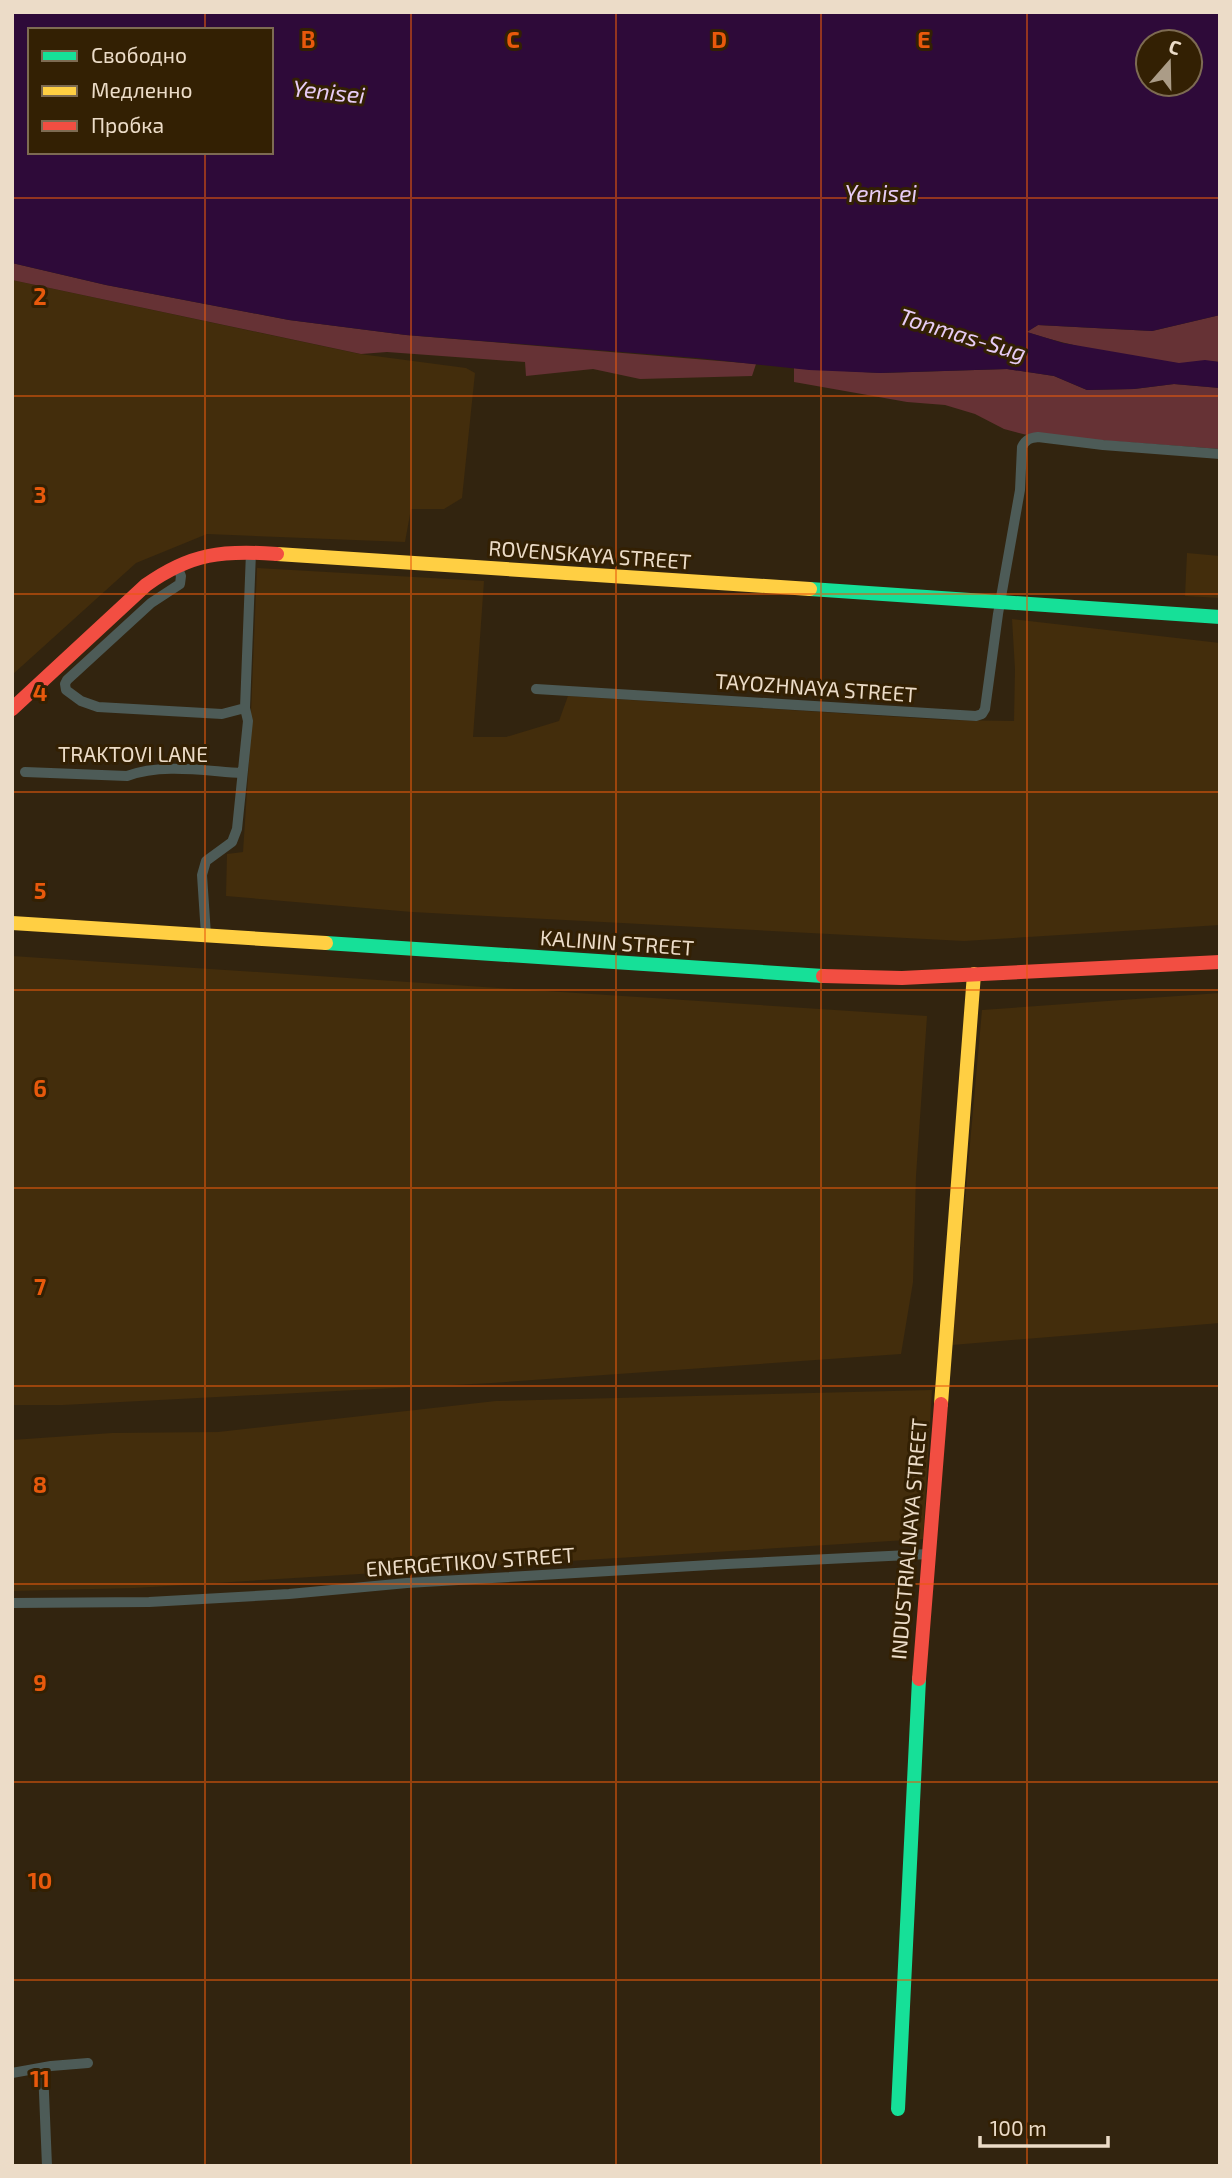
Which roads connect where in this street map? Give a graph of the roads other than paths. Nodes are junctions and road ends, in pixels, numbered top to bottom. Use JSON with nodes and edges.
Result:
{"nodes":[{"id":1,"x":1220,"y":453,"type":"edge"},
{"id":2,"x":251,"y":552,"type":"junction"},
{"id":3,"x":177,"y":566,"type":"junction"},
{"id":4,"x":1001,"y":604,"type":"junction"},
{"id":5,"x":1220,"y":617,"type":"edge"},
{"id":6,"x":536,"y":689,"type":"dead end"},
{"id":7,"x":245,"y":708,"type":"junction"},
{"id":8,"x":12,"y":709,"type":"edge"},
{"id":9,"x":25,"y":772,"type":"dead end"},
{"id":10,"x":242,"y":773,"type":"junction"},
{"id":11,"x":12,"y":923,"type":"edge"},
{"id":12,"x":206,"y":935,"type":"junction"},
{"id":13,"x":1220,"y":962,"type":"edge"},
{"id":14,"x":974,"y":974,"type":"junction"},
{"id":15,"x":929,"y":1554,"type":"junction"},
{"id":16,"x":12,"y":1603,"type":"edge"},
{"id":17,"x":88,"y":2063,"type":"dead end"},
{"id":18,"x":43,"y":2069,"type":"junction"},
{"id":19,"x":12,"y":2073,"type":"edge"},
{"id":20,"x":898,"y":2109,"type":"dead end"},
{"id":21,"x":47,"y":2166,"type":"edge"}],
"edges":[{"from":1,"to":4,"type":"street","name":"TAYOZHNAYA STREET"},
{"from":2,"to":3,"type":"main road","name":"ROVENSKAYA STREET"},
{"from":2,"to":4,"type":"main road","name":"ROVENSKAYA STREET"},
{"from":2,"to":7,"type":"street"},
{"from":3,"to":7,"type":"street"},
{"from":3,"to":8,"type":"main road","name":"ROVENSKAYA STREET"},
{"from":4,"to":5,"type":"main road","name":"ROVENSKAYA STREET"},
{"from":4,"to":6,"type":"street","name":"TAYOZHNAYA STREET"},
{"from":7,"to":10,"type":"street"},
{"from":9,"to":10,"type":"street","name":"TRAKTOVI LANE"},
{"from":10,"to":12,"type":"street"},
{"from":11,"to":12,"type":"main road","name":"KALININ STREET"},
{"from":12,"to":14,"type":"main road","name":"KALININ STREET"},
{"from":13,"to":14,"type":"main road","name":"KALININ STREET"},
{"from":14,"to":15,"type":"main road","name":"INDUSTRIALNAYA STREET"},
{"from":15,"to":16,"type":"street","name":"ENERGETIKOV STREET"},
{"from":15,"to":20,"type":"main road","name":"INDUSTRIALNAYA STREET"},
{"from":17,"to":18,"type":"street"},
{"from":18,"to":19,"type":"street"},
{"from":18,"to":21,"type":"street"}]}
